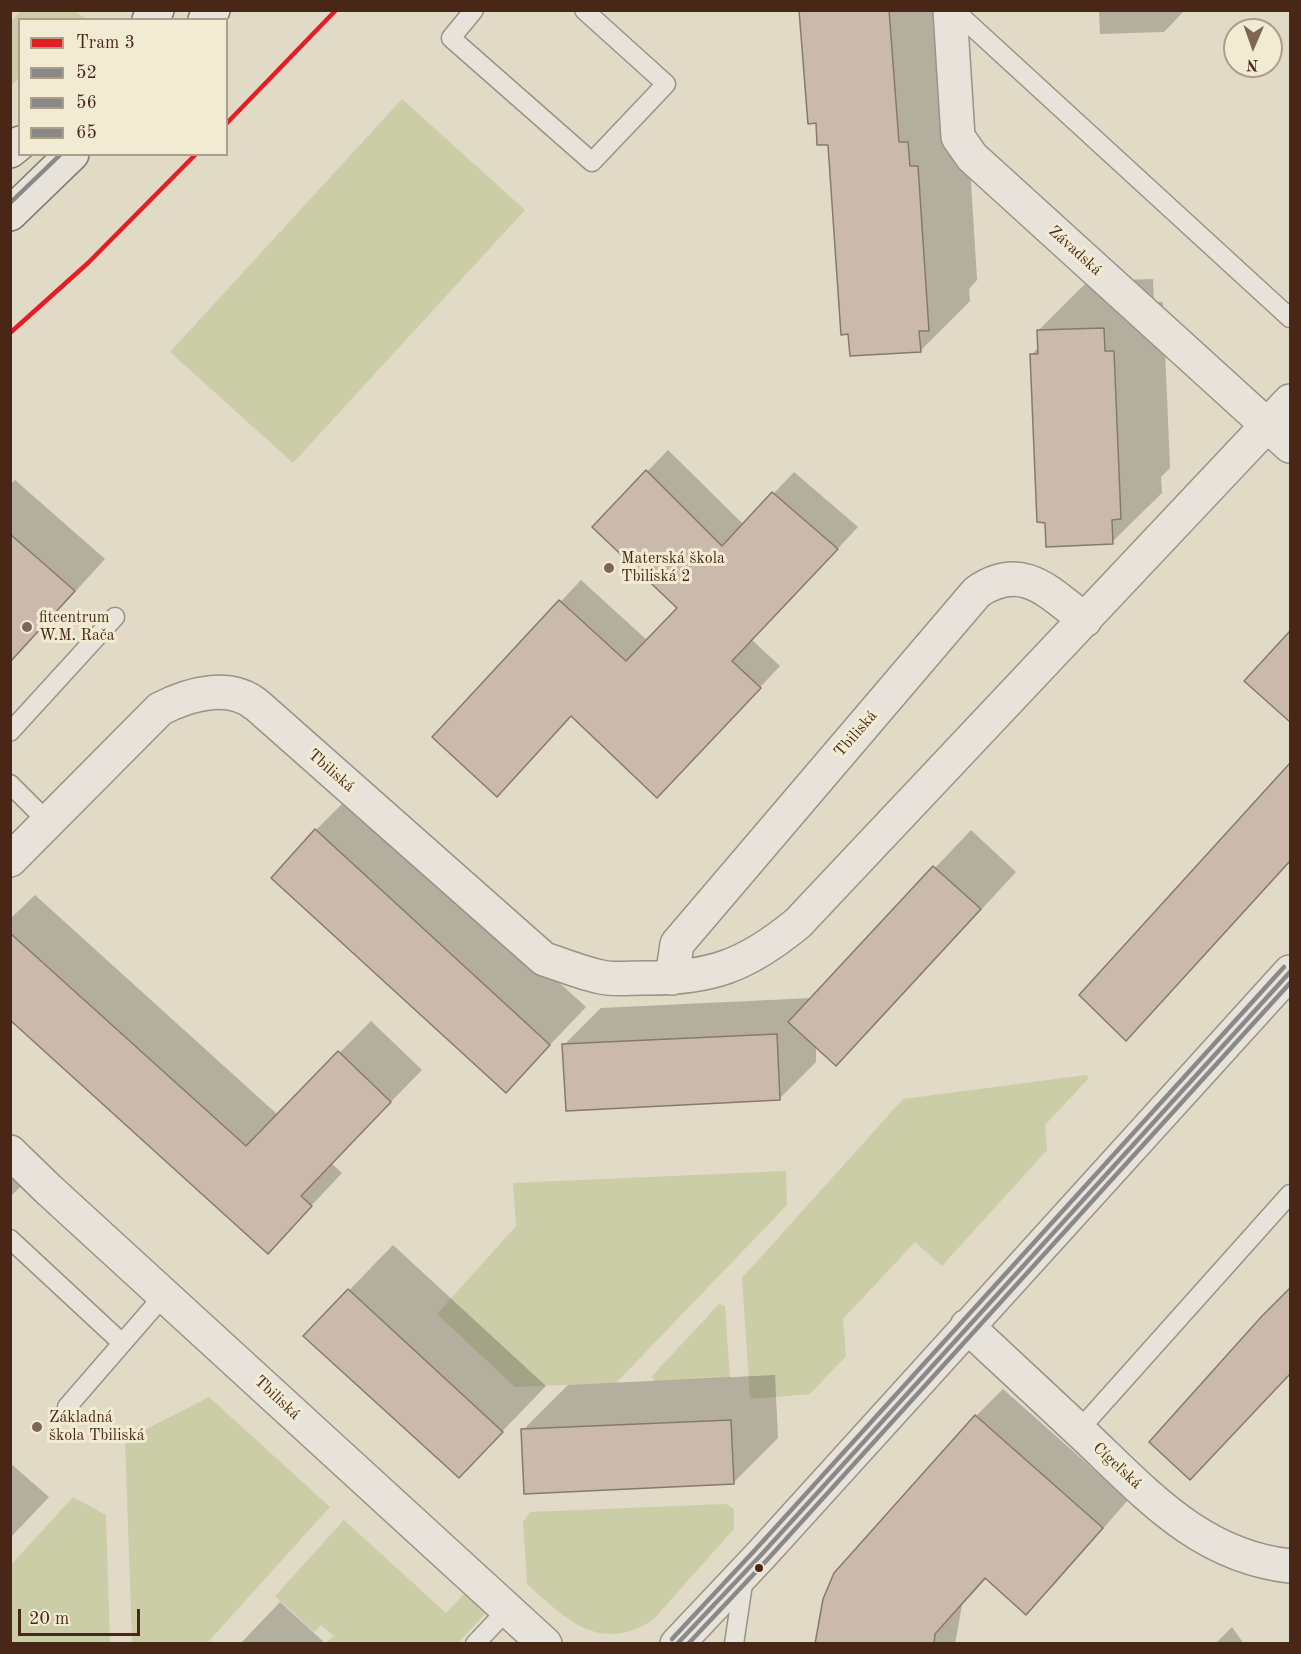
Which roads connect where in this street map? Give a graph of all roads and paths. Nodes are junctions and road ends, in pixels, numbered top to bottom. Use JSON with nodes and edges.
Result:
{"nodes":[{"id":1,"x":474,"y":10,"type":"edge"},
{"id":2,"x":584,"y":10,"type":"edge"},
{"id":3,"x":952,"y":10,"type":"edge"},
{"id":4,"x":70,"y":156,"type":"edge"},
{"id":5,"x":10,"y":214,"type":"edge"},
{"id":6,"x":1290,"y":318,"type":"edge"},
{"id":7,"x":1290,"y":401,"type":"edge"},
{"id":8,"x":1279,"y":436,"type":"edge"},
{"id":9,"x":115,"y":617,"type":"dead end"},
{"id":10,"x":1085,"y":620,"type":"junction"},
{"id":11,"x":10,"y":732,"type":"edge"},
{"id":12,"x":10,"y":784,"type":"edge"},
{"id":13,"x":48,"y":822,"type":"junction"},
{"id":14,"x":10,"y":860,"type":"edge"},
{"id":15,"x":1290,"y":972,"type":"edge"},
{"id":16,"x":672,"y":978,"type":"junction"},
{"id":17,"x":10,"y":1152,"type":"edge"},
{"id":18,"x":1290,"y":1194,"type":"edge"},
{"id":19,"x":10,"y":1239,"type":"edge"},
{"id":20,"x":165,"y":1294,"type":"junction"},
{"id":21,"x":967,"y":1326,"type":"junction"},
{"id":22,"x":122,"y":1342,"type":"junction"},
{"id":23,"x":68,"y":1407,"type":"dead end"},
{"id":24,"x":1078,"y":1430,"type":"junction"},
{"id":25,"x":1290,"y":1566,"type":"edge"},
{"id":26,"x":745,"y":1571,"type":"junction"},
{"id":27,"x":507,"y":1610,"type":"junction"},
{"id":28,"x":475,"y":1644,"type":"edge"},
{"id":29,"x":545,"y":1644,"type":"edge"},
{"id":30,"x":677,"y":1644,"type":"edge"},
{"id":31,"x":734,"y":1644,"type":"edge"}],
"edges":[{"from":1,"to":2,"type":"lane"},
{"from":3,"to":6,"type":"lane"},
{"from":3,"to":8,"type":"street","name":"Závadská"},
{"from":4,"to":5,"type":"street"},
{"from":7,"to":8,"type":"street","name":"Tbiliská"},
{"from":8,"to":10,"type":"street","name":"Tbiliská"},
{"from":9,"to":11,"type":"lane"},
{"from":10,"to":16,"type":"street","name":"Tbiliská"},
{"from":10,"to":16,"type":"street","name":"Tbiliská"},
{"from":12,"to":13,"type":"lane"},
{"from":13,"to":14,"type":"street","name":"Tbiliská"},
{"from":13,"to":16,"type":"street","name":"Tbiliská"},
{"from":15,"to":21,"type":"street"},
{"from":17,"to":20,"type":"street","name":"Tbiliská"},
{"from":18,"to":24,"type":"lane"},
{"from":19,"to":22,"type":"lane"},
{"from":20,"to":22,"type":"lane"},
{"from":20,"to":27,"type":"street","name":"Tbiliská"},
{"from":21,"to":24,"type":"street","name":"Cígeľská"},
{"from":21,"to":26,"type":"street"},
{"from":22,"to":23,"type":"lane"},
{"from":24,"to":25,"type":"street","name":"Cígeľská"},
{"from":26,"to":30,"type":"street"},
{"from":26,"to":31,"type":"lane"},
{"from":27,"to":28,"type":"lane"},
{"from":27,"to":29,"type":"street","name":"Tbiliská"}]}
